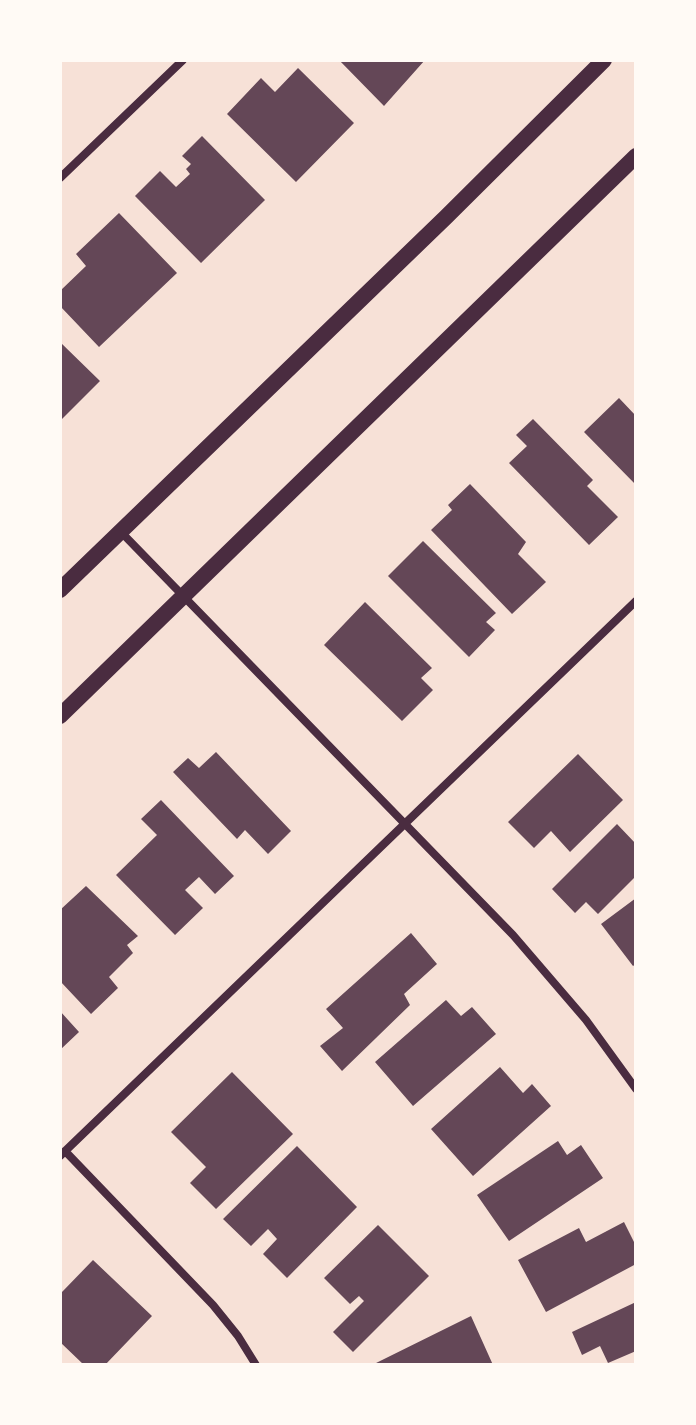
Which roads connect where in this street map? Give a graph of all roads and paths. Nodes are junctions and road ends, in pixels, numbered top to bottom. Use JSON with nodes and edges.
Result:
{"nodes":[{"id":1,"x":183,"y":60,"type":"edge"},
{"id":2,"x":604,"y":60,"type":"edge"},
{"id":3,"x":636,"y":156,"type":"edge"},
{"id":4,"x":60,"y":178,"type":"edge"},
{"id":5,"x":121,"y":531,"type":"junction"},
{"id":6,"x":60,"y":590,"type":"edge"},
{"id":7,"x":184,"y":596,"type":"junction"},
{"id":8,"x":636,"y":601,"type":"edge"},
{"id":9,"x":60,"y":716,"type":"edge"},
{"id":10,"x":406,"y":823,"type":"junction"},
{"id":11,"x":636,"y":1089,"type":"edge"},
{"id":12,"x":63,"y":1154,"type":"edge"},
{"id":13,"x":256,"y":1365,"type":"edge"}],
"edges":[{"from":1,"to":4,"type":"street"},
{"from":2,"to":5,"type":"main road"},
{"from":3,"to":7,"type":"main road"},
{"from":5,"to":6,"type":"main road"},
{"from":5,"to":7,"type":"street"},
{"from":7,"to":9,"type":"main road"},
{"from":7,"to":10,"type":"street"},
{"from":8,"to":10,"type":"street"},
{"from":10,"to":11,"type":"street"},
{"from":10,"to":12,"type":"street"},
{"from":12,"to":13,"type":"street"}]}
